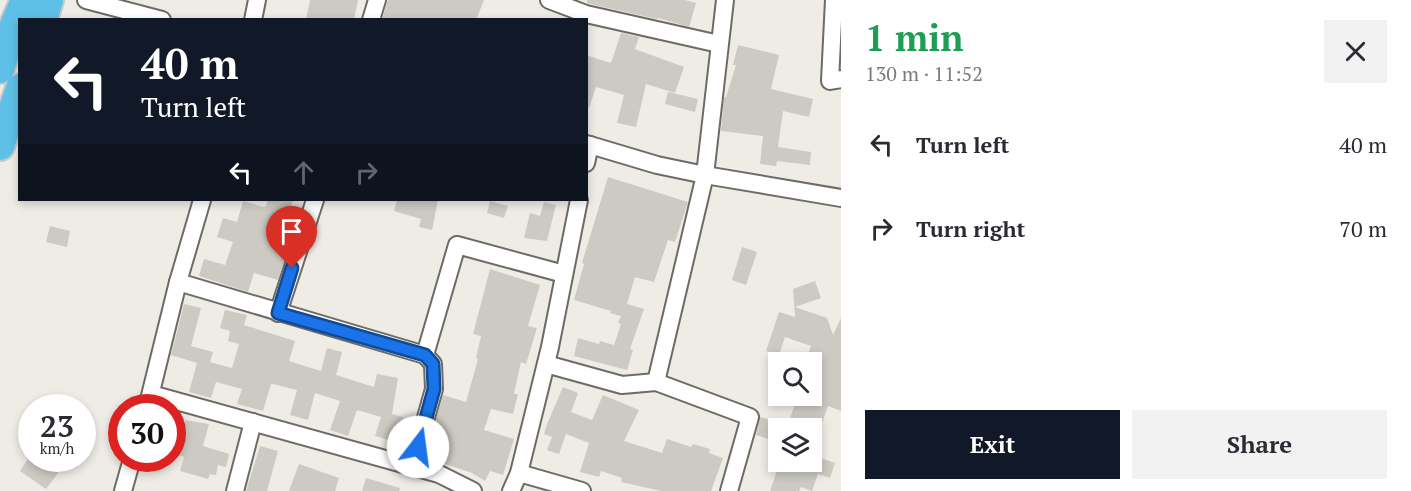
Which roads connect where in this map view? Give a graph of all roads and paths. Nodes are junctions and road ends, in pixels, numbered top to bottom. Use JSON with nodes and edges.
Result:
{"nodes":[{"id":1,"x":49,"y":0,"type":"edge"},
{"id":2,"x":86,"y":0,"type":"edge"},
{"id":3,"x":257,"y":0,"type":"edge"},
{"id":4,"x":376,"y":0,"type":"edge"},
{"id":5,"x":549,"y":0,"type":"edge"},
{"id":6,"x":724,"y":0,"type":"edge"},
{"id":7,"x":834,"y":0,"type":"edge"},
{"id":8,"x":13,"y":12,"type":"edge"},
{"id":9,"x":44,"y":18,"type":"edge"},
{"id":10,"x":154,"y":18,"type":"edge"},
{"id":11,"x":253,"y":18,"type":"edge"},
{"id":12,"x":372,"y":18,"type":"edge"},
{"id":13,"x":719,"y":44,"type":"junction"},
{"id":14,"x":0,"y":69,"type":"edge"},
{"id":15,"x":841,"y":79,"type":"edge"},
{"id":16,"x":18,"y":94,"type":"edge"},
{"id":17,"x":588,"y":144,"type":"edge"},
{"id":18,"x":0,"y":146,"type":"edge"},
{"id":19,"x":705,"y":175,"type":"junction"},
{"id":20,"x":841,"y":198,"type":"edge"},
{"id":21,"x":202,"y":201,"type":"edge"},
{"id":22,"x":315,"y":201,"type":"edge"},
{"id":23,"x":579,"y":201,"type":"edge"},
{"id":24,"x":564,"y":274,"type":"junction"},
{"id":25,"x":178,"y":282,"type":"junction"},
{"id":26,"x":278,"y":313,"type":"junction"},
{"id":27,"x":425,"y":355,"type":"junction"},
{"id":28,"x":546,"y":364,"type":"junction"},
{"id":29,"x":656,"y":382,"type":"junction"},
{"id":30,"x":151,"y":394,"type":"edge"},
{"id":31,"x":186,"y":408,"type":"edge"},
{"id":32,"x":254,"y":422,"type":"junction"},
{"id":33,"x":412,"y":467,"type":"junction"},
{"id":34,"x":128,"y":472,"type":"edge"},
{"id":35,"x":519,"y":473,"type":"junction"},
{"id":36,"x":123,"y":491,"type":"edge"},
{"id":37,"x":235,"y":491,"type":"edge"},
{"id":38,"x":473,"y":491,"type":"edge"},
{"id":39,"x":512,"y":491,"type":"edge"},
{"id":40,"x":582,"y":491,"type":"edge"},
{"id":41,"x":729,"y":491,"type":"edge"}],
"edges":[{"from":1,"to":9,"type":"highway"},
{"from":2,"to":10,"type":"street"},
{"from":3,"to":11,"type":"street"},
{"from":4,"to":12,"type":"street"},
{"from":5,"to":13,"type":"street"},
{"from":6,"to":13,"type":"street"},
{"from":7,"to":15,"type":"street"},
{"from":8,"to":14,"type":"highway"},
{"from":13,"to":19,"type":"street"},
{"from":16,"to":18,"type":"highway"},
{"from":17,"to":19,"type":"street"},
{"from":19,"to":20,"type":"street"},
{"from":19,"to":29,"type":"street"},
{"from":21,"to":25,"type":"street"},
{"from":22,"to":26,"type":"street"},
{"from":23,"to":24,"type":"street"},
{"from":24,"to":27,"type":"street"},
{"from":24,"to":28,"type":"street"},
{"from":25,"to":26,"type":"street"},
{"from":25,"to":30,"type":"street"},
{"from":26,"to":27,"type":"street"},
{"from":27,"to":33,"type":"street"},
{"from":28,"to":29,"type":"street"},
{"from":28,"to":35,"type":"street"},
{"from":29,"to":41,"type":"street"},
{"from":31,"to":32,"type":"street"},
{"from":32,"to":33,"type":"street"},
{"from":32,"to":37,"type":"street"},
{"from":33,"to":38,"type":"street"},
{"from":34,"to":36,"type":"street"},
{"from":35,"to":39,"type":"street"},
{"from":35,"to":40,"type":"street"}]}
